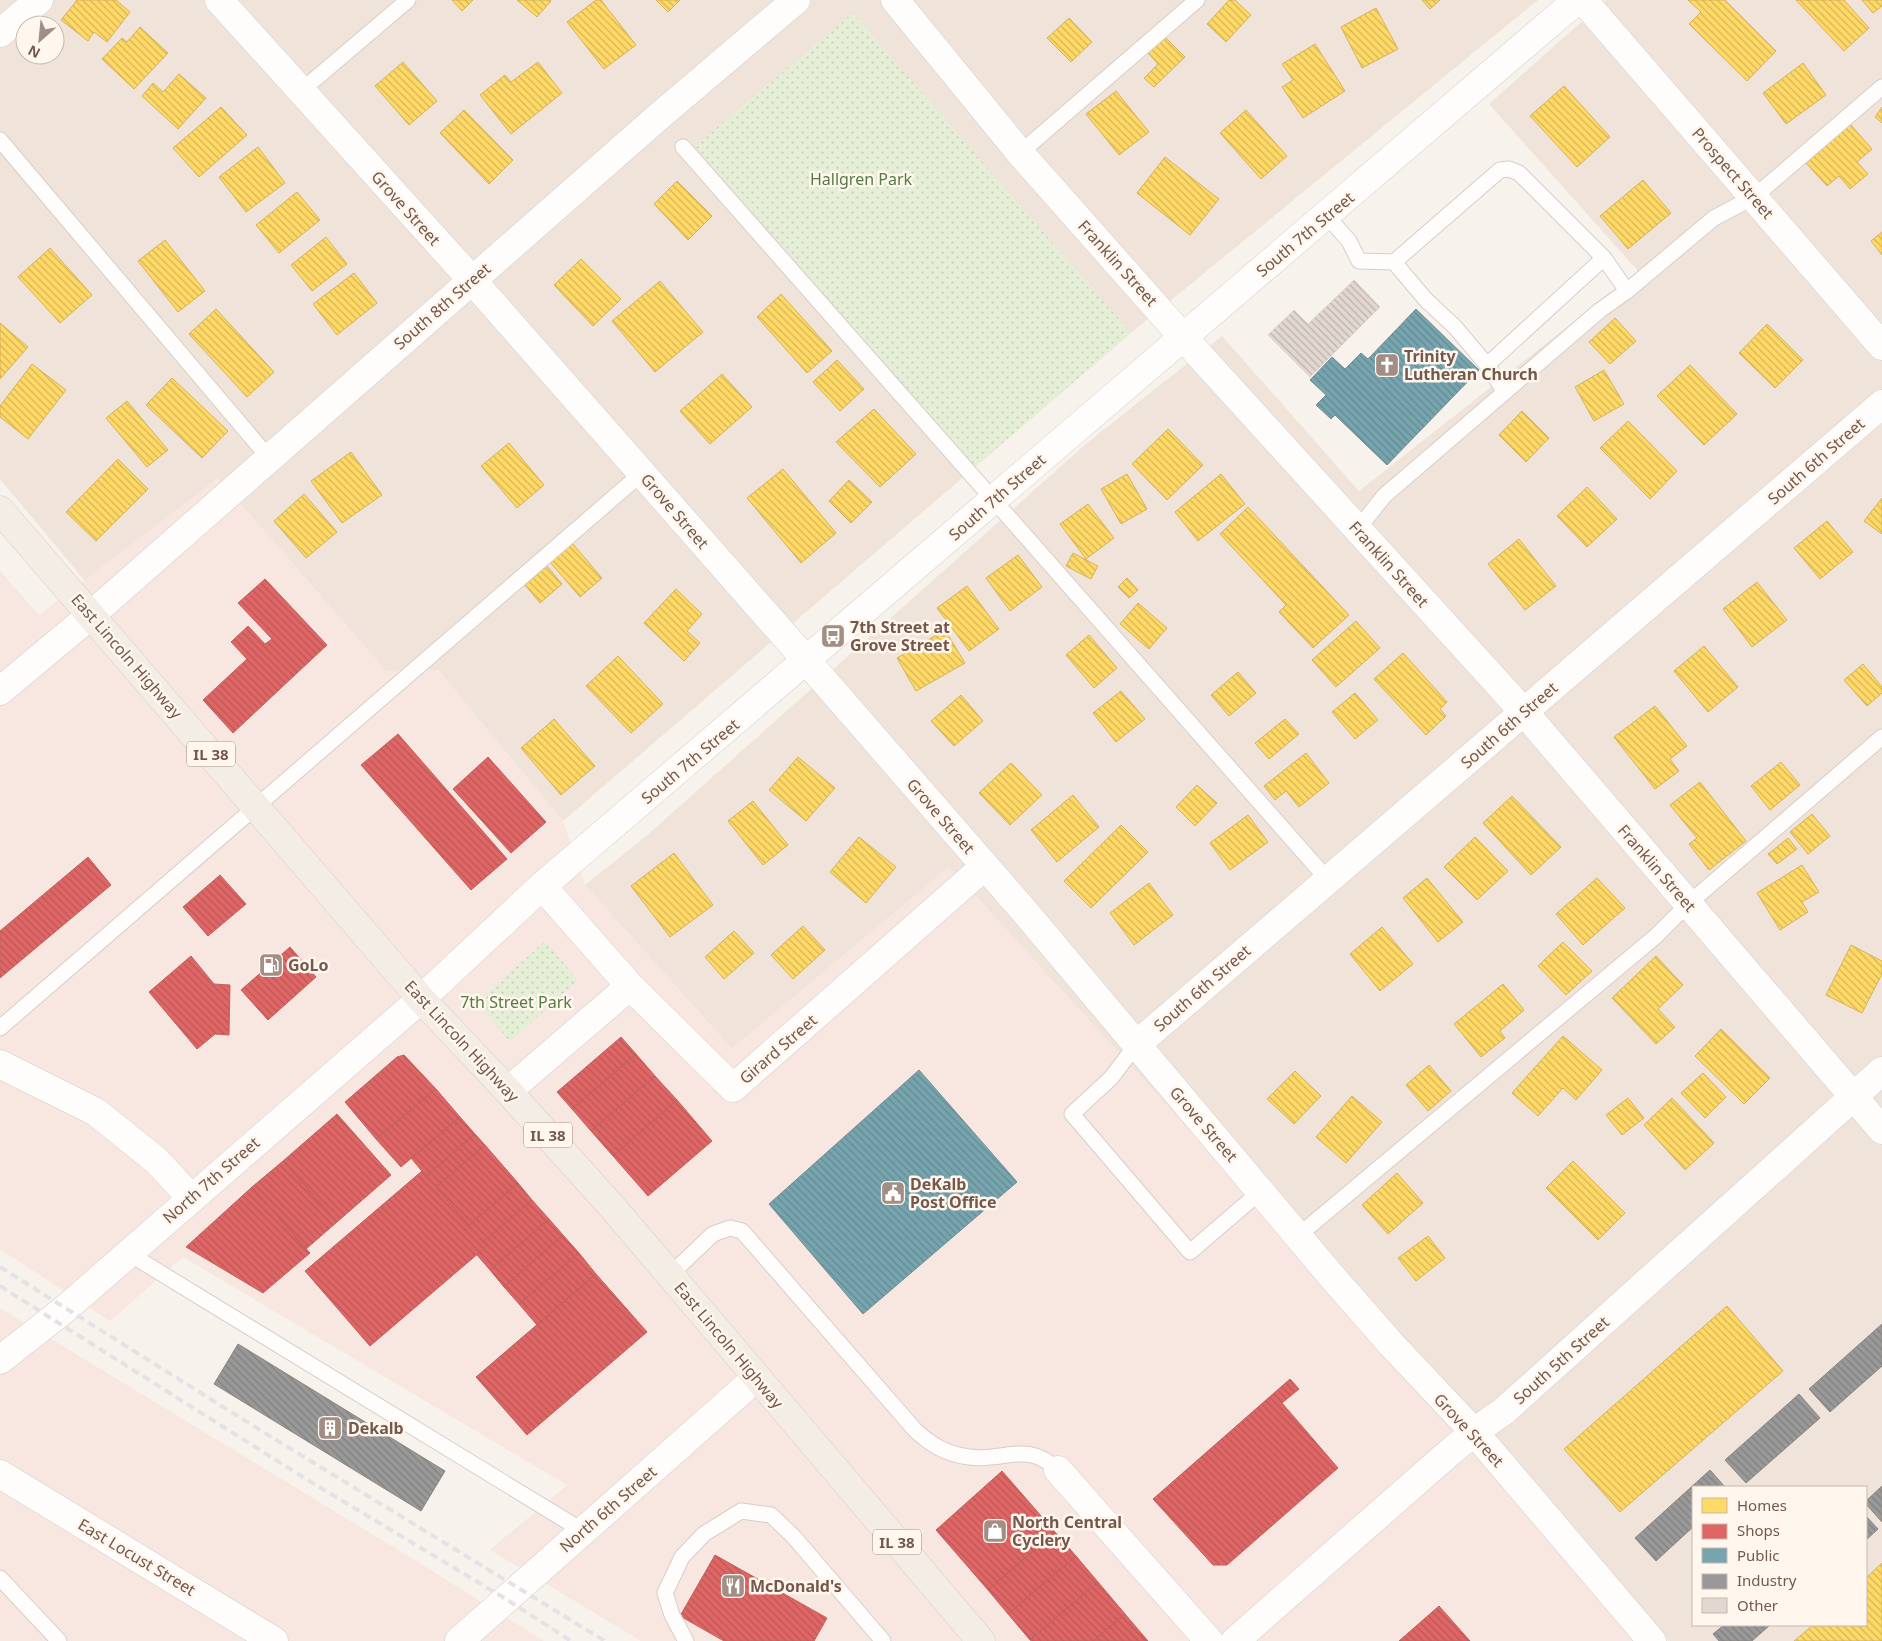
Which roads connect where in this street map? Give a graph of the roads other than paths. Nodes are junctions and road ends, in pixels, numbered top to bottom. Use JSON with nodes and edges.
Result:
{"nodes":[{"id":1,"x":39,"y":0,"type":"edge"},
{"id":2,"x":219,"y":0,"type":"edge"},
{"id":3,"x":408,"y":0,"type":"edge"},
{"id":4,"x":796,"y":0,"type":"edge"},
{"id":5,"x":895,"y":0,"type":"edge"},
{"id":6,"x":1196,"y":0,"type":"edge"},
{"id":7,"x":1577,"y":0,"type":"edge"},
{"id":8,"x":1583,"y":0,"type":"edge"},
{"id":9,"x":0,"y":33,"type":"edge"},
{"id":10,"x":1882,"y":86,"type":"edge"},
{"id":11,"x":301,"y":91,"type":"junction"},
{"id":12,"x":0,"y":140,"type":"edge"},
{"id":13,"x":683,"y":147,"type":"dead end"},
{"id":14,"x":1020,"y":154,"type":"junction"},
{"id":15,"x":1754,"y":197,"type":"junction"},
{"id":16,"x":1327,"y":216,"type":"junction"},
{"id":17,"x":1604,"y":258,"type":"junction"},
{"id":18,"x":1394,"y":262,"type":"junction"},
{"id":19,"x":472,"y":280,"type":"junction"},
{"id":20,"x":1627,"y":291,"type":"junction"},
{"id":21,"x":1182,"y":336,"type":"junction"},
{"id":22,"x":1882,"y":346,"type":"edge"},
{"id":23,"x":1487,"y":365,"type":"junction"},
{"id":24,"x":1505,"y":392,"type":"junction"},
{"id":25,"x":1882,"y":404,"type":"edge"},
{"id":26,"x":269,"y":458,"type":"junction"},
{"id":27,"x":642,"y":474,"type":"junction"},
{"id":28,"x":995,"y":500,"type":"junction"},
{"id":29,"x":0,"y":510,"type":"edge"},
{"id":30,"x":1358,"y":529,"type":"junction"},
{"id":31,"x":91,"y":615,"type":"junction"},
{"id":32,"x":806,"y":662,"type":"junction"},
{"id":33,"x":0,"y":691,"type":"edge"},
{"id":34,"x":1524,"y":712,"type":"junction"},
{"id":35,"x":1882,"y":737,"type":"edge"},
{"id":36,"x":255,"y":806,"type":"junction"},
{"id":37,"x":985,"y":866,"type":"junction"},
{"id":38,"x":1328,"y":880,"type":"junction"},
{"id":39,"x":542,"y":886,"type":"junction"},
{"id":40,"x":1688,"y":904,"type":"junction"},
{"id":41,"x":630,"y":986,"type":"junction"},
{"id":42,"x":421,"y":999,"type":"junction"},
{"id":43,"x":0,"y":1028,"type":"edge"},
{"id":44,"x":1136,"y":1045,"type":"junction"},
{"id":45,"x":0,"y":1064,"type":"edge"},
{"id":46,"x":1882,"y":1071,"type":"edge"},
{"id":47,"x":508,"y":1091,"type":"junction"},
{"id":48,"x":1854,"y":1096,"type":"junction"},
{"id":49,"x":1882,"y":1130,"type":"edge"},
{"id":50,"x":1261,"y":1191,"type":"junction"},
{"id":51,"x":191,"y":1198,"type":"junction"},
{"id":52,"x":1299,"y":1236,"type":"junction"},
{"id":53,"x":128,"y":1254,"type":"junction"},
{"id":54,"x":670,"y":1275,"type":"junction"},
{"id":55,"x":0,"y":1360,"type":"edge"},
{"id":56,"x":756,"y":1378,"type":"junction"},
{"id":57,"x":1474,"y":1432,"type":"junction"},
{"id":58,"x":1058,"y":1470,"type":"joint"},
{"id":59,"x":0,"y":1474,"type":"edge"},
{"id":60,"x":583,"y":1531,"type":"junction"},
{"id":61,"x":0,"y":1578,"type":"edge"},
{"id":62,"x":1242,"y":1639,"type":"edge"},
{"id":63,"x":59,"y":1641,"type":"edge"},
{"id":64,"x":274,"y":1641,"type":"edge"},
{"id":65,"x":459,"y":1641,"type":"edge"},
{"id":66,"x":686,"y":1641,"type":"edge"},
{"id":67,"x":883,"y":1641,"type":"edge"},
{"id":68,"x":981,"y":1641,"type":"edge"},
{"id":69,"x":1209,"y":1641,"type":"edge"},
{"id":70,"x":1652,"y":1641,"type":"edge"}],
"edges":[{"from":1,"to":9,"type":"street"},
{"from":2,"to":11,"type":"street","name":"Grove Street"},
{"from":3,"to":11,"type":"lane"},
{"from":4,"to":19,"type":"street","name":"South 8th Street"},
{"from":5,"to":14,"type":"street","name":"Franklin Street"},
{"from":6,"to":14,"type":"lane"},
{"from":7,"to":16,"type":"street","name":"South 7th Street"},
{"from":8,"to":15,"type":"street","name":"Prospect Street"},
{"from":10,"to":15,"type":"lane"},
{"from":11,"to":19,"type":"street","name":"Grove Street"},
{"from":12,"to":26,"type":"lane"},
{"from":13,"to":28,"type":"lane"},
{"from":14,"to":21,"type":"street","name":"Franklin Street"},
{"from":15,"to":20,"type":"lane"},
{"from":15,"to":22,"type":"street","name":"Prospect Street"},
{"from":16,"to":18,"type":"lane"},
{"from":16,"to":21,"type":"street","name":"South 7th Street"},
{"from":17,"to":18,"type":"lane"},
{"from":17,"to":20,"type":"lane"},
{"from":17,"to":23,"type":"lane"},
{"from":18,"to":23,"type":"lane"},
{"from":19,"to":26,"type":"street","name":"South 8th Street"},
{"from":19,"to":27,"type":"street","name":"Grove Street"},
{"from":20,"to":24,"type":"lane"},
{"from":21,"to":28,"type":"street","name":"South 7th Street"},
{"from":21,"to":30,"type":"street","name":"Franklin Street"},
{"from":23,"to":24,"type":"lane"},
{"from":24,"to":30,"type":"lane"},
{"from":25,"to":34,"type":"street","name":"South 6th Street"},
{"from":26,"to":31,"type":"street","name":"South 8th Street"},
{"from":27,"to":32,"type":"street","name":"Grove Street"},
{"from":27,"to":36,"type":"lane"},
{"from":28,"to":32,"type":"street","name":"South 7th Street"},
{"from":28,"to":38,"type":"lane"},
{"from":29,"to":31,"type":"main road","name":"East Lincoln Highway","number":"IL 38"},
{"from":30,"to":34,"type":"street","name":"Franklin Street"},
{"from":31,"to":33,"type":"street","name":"South 8th Street"},
{"from":31,"to":36,"type":"main road","name":"East Lincoln Highway","number":"IL 38"},
{"from":32,"to":37,"type":"street","name":"Grove Street"},
{"from":32,"to":39,"type":"street","name":"South 7th Street"},
{"from":34,"to":38,"type":"street","name":"South 6th Street"},
{"from":34,"to":40,"type":"street","name":"Franklin Street"},
{"from":35,"to":40,"type":"lane"},
{"from":36,"to":42,"type":"main road","name":"East Lincoln Highway","number":"IL 38"},
{"from":36,"to":43,"type":"lane"},
{"from":37,"to":41,"type":"street","name":"Girard Street"},
{"from":37,"to":44,"type":"street","name":"Grove Street"},
{"from":38,"to":44,"type":"street","name":"South 6th Street"},
{"from":39,"to":41,"type":"street","name":"Girard Street"},
{"from":39,"to":42,"type":"street","name":"South 7th Street"},
{"from":40,"to":48,"type":"street","name":"Franklin Street"},
{"from":40,"to":52,"type":"lane"},
{"from":41,"to":47,"type":"street"},
{"from":42,"to":47,"type":"main road","name":"East Lincoln Highway","number":"IL 38"},
{"from":42,"to":51,"type":"street","name":"North 7th Street"},
{"from":44,"to":50,"type":"street","name":"Grove Street"},
{"from":44,"to":50,"type":"lane"},
{"from":45,"to":51,"type":"street"},
{"from":46,"to":48,"type":"street","name":"South 5th Street"},
{"from":47,"to":54,"type":"main road","name":"East Lincoln Highway","number":"IL 38"},
{"from":48,"to":49,"type":"street","name":"Franklin Street"},
{"from":48,"to":57,"type":"street","name":"South 5th Street"},
{"from":50,"to":52,"type":"street","name":"Grove Street"},
{"from":51,"to":53,"type":"street","name":"North 7th Street"},
{"from":52,"to":57,"type":"street","name":"Grove Street"},
{"from":53,"to":55,"type":"street","name":"North 7th Street"},
{"from":53,"to":60,"type":"lane"},
{"from":54,"to":56,"type":"main road","name":"East Lincoln Highway","number":"IL 38"},
{"from":54,"to":58,"type":"lane"},
{"from":56,"to":60,"type":"street","name":"North 6th Street"},
{"from":56,"to":68,"type":"main road","name":"East Lincoln Highway","number":"IL 38"},
{"from":57,"to":62,"type":"street","name":"South 5th Street"},
{"from":57,"to":70,"type":"street","name":"Grove Street"},
{"from":58,"to":69,"type":"street"},
{"from":59,"to":64,"type":"street","name":"East Locust Street"},
{"from":60,"to":65,"type":"street","name":"North 6th Street"},
{"from":61,"to":63,"type":"lane"},
{"from":66,"to":67,"type":"lane"}]}
